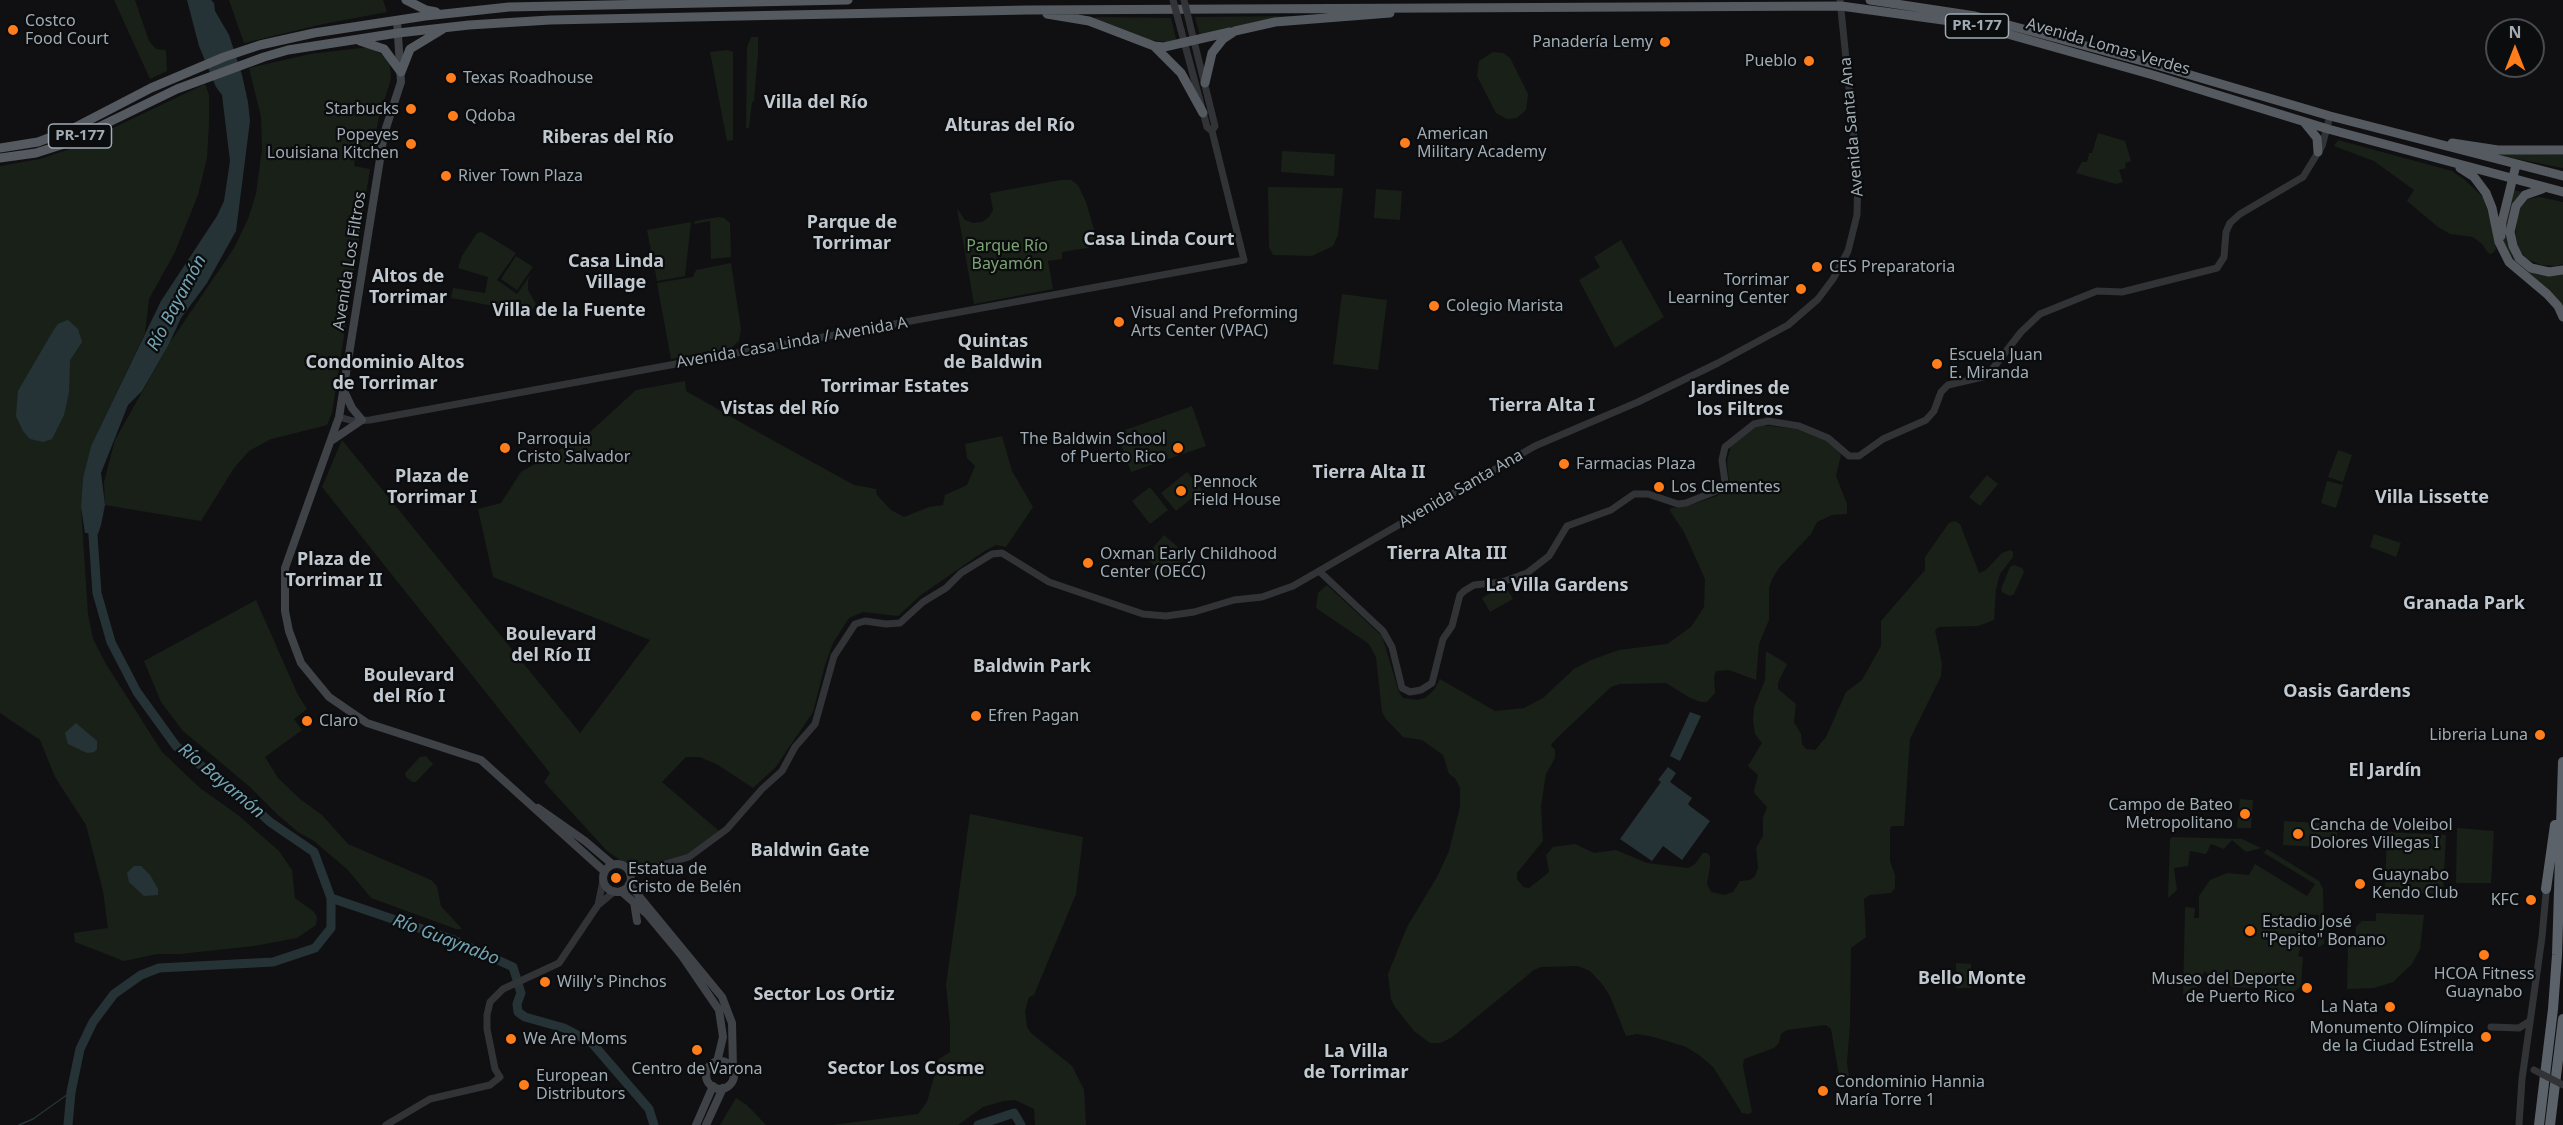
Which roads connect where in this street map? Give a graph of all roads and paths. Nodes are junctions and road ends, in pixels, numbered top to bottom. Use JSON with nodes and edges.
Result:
{"nodes":[{"id":1,"x":406,"y":0,"type":"edge"},
{"id":2,"x":744,"y":0,"type":"edge"},
{"id":3,"x":848,"y":0,"type":"edge"},
{"id":4,"x":1173,"y":0,"type":"edge"},
{"id":5,"x":1184,"y":0,"type":"edge"},
{"id":6,"x":1870,"y":0,"type":"edge"},
{"id":7,"x":730,"y":3,"type":"junction"},
{"id":8,"x":1841,"y":3,"type":"edge"},
{"id":9,"x":1421,"y":8,"type":"junction"},
{"id":10,"x":1027,"y":10,"type":"junction"},
{"id":11,"x":444,"y":14,"type":"junction"},
{"id":12,"x":398,"y":20,"type":"junction"},
{"id":13,"x":444,"y":28,"type":"junction"},
{"id":14,"x":1235,"y":31,"type":"junction"},
{"id":15,"x":398,"y":33,"type":"junction"},
{"id":16,"x":355,"y":39,"type":"junction"},
{"id":17,"x":1189,"y":42,"type":"junction"},
{"id":18,"x":1154,"y":46,"type":"junction"},
{"id":19,"x":401,"y":72,"type":"junction"},
{"id":20,"x":1205,"y":83,"type":"junction"},
{"id":21,"x":1203,"y":113,"type":"junction"},
{"id":22,"x":2330,"y":116,"type":"junction"},
{"id":23,"x":2300,"y":119,"type":"junction"},
{"id":24,"x":2328,"y":129,"type":"junction"},
{"id":25,"x":1212,"y":131,"type":"junction"},
{"id":26,"x":2428,"y":141,"type":"junction"},
{"id":27,"x":0,"y":148,"type":"edge"},
{"id":28,"x":2563,"y":150,"type":"edge"},
{"id":29,"x":2318,"y":152,"type":"junction"},
{"id":30,"x":0,"y":158,"type":"edge"},
{"id":31,"x":2450,"y":163,"type":"junction"},
{"id":32,"x":2516,"y":165,"type":"junction"},
{"id":33,"x":2563,"y":176,"type":"edge"},
{"id":34,"x":2512,"y":180,"type":"junction"},
{"id":35,"x":2546,"y":188,"type":"junction"},
{"id":36,"x":2563,"y":192,"type":"edge"},
{"id":37,"x":2502,"y":249,"type":"junction"},
{"id":38,"x":2563,"y":270,"type":"edge"},
{"id":39,"x":2563,"y":317,"type":"edge"},
{"id":40,"x":344,"y":391,"type":"junction"},
{"id":41,"x":339,"y":417,"type":"junction"},
{"id":42,"x":362,"y":420,"type":"junction"},
{"id":43,"x":330,"y":442,"type":"junction"},
{"id":44,"x":1319,"y":571,"type":"junction"},
{"id":45,"x":2563,"y":762,"type":"edge"},
{"id":46,"x":2562,"y":784,"type":"edge"},
{"id":47,"x":522,"y":797,"type":"junction"},
{"id":48,"x":612,"y":864,"type":"junction"},
{"id":49,"x":604,"y":871,"type":"junction"},
{"id":50,"x":630,"y":874,"type":"junction"},
{"id":51,"x":603,"y":881,"type":"junction"},
{"id":52,"x":629,"y":884,"type":"junction"},
{"id":53,"x":618,"y":891,"type":"junction"},
{"id":54,"x":2546,"y":891,"type":"joint"},
{"id":55,"x":634,"y":902,"type":"junction"},
{"id":56,"x":598,"y":905,"type":"junction"},
{"id":57,"x":637,"y":921,"type":"dead end"},
{"id":58,"x":2563,"y":1019,"type":"edge"},
{"id":59,"x":2530,"y":1021,"type":"junction"},
{"id":60,"x":2491,"y":1027,"type":"dead end"},
{"id":61,"x":717,"y":1062,"type":"junction"},
{"id":62,"x":2524,"y":1065,"type":"junction"},
{"id":63,"x":733,"y":1069,"type":"junction"},
{"id":64,"x":2563,"y":1085,"type":"edge"},
{"id":65,"x":713,"y":1086,"type":"junction"},
{"id":66,"x":723,"y":1088,"type":"junction"},
{"id":67,"x":386,"y":1125,"type":"edge"},
{"id":68,"x":696,"y":1125,"type":"edge"},
{"id":69,"x":706,"y":1125,"type":"edge"},
{"id":70,"x":2518,"y":1125,"type":"edge"},
{"id":71,"x":2538,"y":1125,"type":"edge"},
{"id":72,"x":2550,"y":1125,"type":"edge"}],
"edges":[{"from":1,"to":11,"type":"highway"},
{"from":2,"to":7,"type":"highway"},
{"from":3,"to":7,"type":"highway","number":"PR-177"},
{"from":4,"to":17,"type":"street","bridge":true},
{"from":5,"to":17,"type":"street","bridge":true},
{"from":6,"to":22,"type":"highway","name":"Avenida Lomas Verdes","number":"PR-177"},
{"from":7,"to":11,"type":"highway","number":"PR-177"},
{"from":8,"to":9,"type":"highway","name":"Avenida Lomas Verdes","number":"PR-177"},
{"from":8,"to":23,"type":"highway","name":"Avenida Lomas Verdes","number":"PR-177"},
{"from":8,"to":44,"type":"street","name":"Avenida Santa Ana"},
{"from":9,"to":10,"type":"highway","name":"Avenida Lomas Verdes","number":"PR-177"},
{"from":9,"to":14,"type":"highway"},
{"from":10,"to":13,"type":"highway","name":"Avenida Lomas Verdes","number":"PR-177"},
{"from":10,"to":18,"type":"highway"},
{"from":11,"to":12,"type":"highway","number":"PR-177"},
{"from":12,"to":15,"type":"main road","name":"Avenida Los Filtros"},
{"from":12,"to":27,"type":"highway","number":"PR-177"},
{"from":13,"to":15,"type":"highway","name":"Avenida Lomas Verdes","number":"PR-177"},
{"from":13,"to":19,"type":"highway"},
{"from":14,"to":17,"type":"highway"},
{"from":14,"to":20,"type":"highway"},
{"from":15,"to":16,"type":"highway","name":"Avenida Lomas Verdes","number":"PR-177"},
{"from":15,"to":19,"type":"main road","name":"Avenida Los Filtros"},
{"from":16,"to":19,"type":"highway"},
{"from":16,"to":30,"type":"highway","name":"Avenida Lomas Verdes","number":"PR-177"},
{"from":17,"to":18,"type":"highway"},
{"from":17,"to":20,"type":"street"},
{"from":17,"to":21,"type":"street"},
{"from":18,"to":21,"type":"highway"},
{"from":19,"to":40,"type":"main road","name":"Avenida Los Filtros"},
{"from":20,"to":25,"type":"street"},
{"from":21,"to":25,"type":"street"},
{"from":22,"to":24,"type":"street"},
{"from":22,"to":26,"type":"highway","name":"Avenida Lomas Verdes","number":"PR-177"},
{"from":23,"to":24,"type":"highway","name":"Avenida Lomas Verdes","number":"PR-177"},
{"from":23,"to":29,"type":"highway"},
{"from":24,"to":29,"type":"street"},
{"from":24,"to":31,"type":"highway","name":"Avenida Lomas Verdes","number":"PR-177"},
{"from":25,"to":42,"type":"street","name":"Avenida Casa Linda / Avenida A"},
{"from":26,"to":28,"type":"highway"},
{"from":26,"to":32,"type":"highway","name":"Avenida Lomas Verdes","number":"PR-177"},
{"from":29,"to":44,"type":"street"},
{"from":31,"to":34,"type":"highway","name":"Avenida Lomas Verdes","number":"PR-177"},
{"from":31,"to":37,"type":"highway"},
{"from":32,"to":33,"type":"highway","name":"Avenida Lomas Verdes","number":"PR-177"},
{"from":32,"to":34,"type":"highway"},
{"from":34,"to":35,"type":"highway","name":"Avenida Lomas Verdes","number":"PR-177"},
{"from":34,"to":37,"type":"highway"},
{"from":35,"to":36,"type":"highway","name":"Avenida Lomas Verdes","number":"PR-177"},
{"from":35,"to":38,"type":"highway"},
{"from":37,"to":39,"type":"highway"},
{"from":40,"to":41,"type":"main road","name":"Avenida Los Filtros"},
{"from":40,"to":42,"type":"main road"},
{"from":41,"to":42,"type":"street","name":"Avenida Casa Linda / Avenida A"},
{"from":41,"to":43,"type":"main road","name":"Avenida Los Filtros"},
{"from":42,"to":43,"type":"main road"},
{"from":43,"to":47,"type":"main road","name":"Avenida Los Filtros"},
{"from":44,"to":50,"type":"street","name":"Avenida Santa Ana"},
{"from":45,"to":46,"type":"highway"},
{"from":46,"to":54,"type":"highway"},
{"from":46,"to":71,"type":"highway"},
{"from":47,"to":48,"type":"main road","name":"Avenida Los Filtros"},
{"from":47,"to":49,"type":"main road","name":"Avenida Los Filtros"},
{"from":48,"to":49,"type":"main road"},
{"from":48,"to":50,"type":"main road"},
{"from":49,"to":51,"type":"main road"},
{"from":50,"to":52,"type":"main road"},
{"from":51,"to":53,"type":"main road"},
{"from":51,"to":56,"type":"street"},
{"from":52,"to":53,"type":"main road"},
{"from":52,"to":63,"type":"main road"},
{"from":53,"to":55,"type":"main road"},
{"from":53,"to":56,"type":"street"},
{"from":54,"to":59,"type":"street"},
{"from":55,"to":57,"type":"main road"},
{"from":55,"to":61,"type":"main road"},
{"from":56,"to":67,"type":"street"},
{"from":58,"to":72,"type":"highway"},
{"from":59,"to":60,"type":"street"},
{"from":59,"to":62,"type":"street"},
{"from":61,"to":63,"type":"main road"},
{"from":61,"to":65,"type":"main road"},
{"from":62,"to":64,"type":"street","bridge":true},
{"from":62,"to":70,"type":"street"},
{"from":63,"to":66,"type":"main road"},
{"from":65,"to":66,"type":"main road"},
{"from":65,"to":68,"type":"main road"},
{"from":66,"to":69,"type":"main road"}]}
